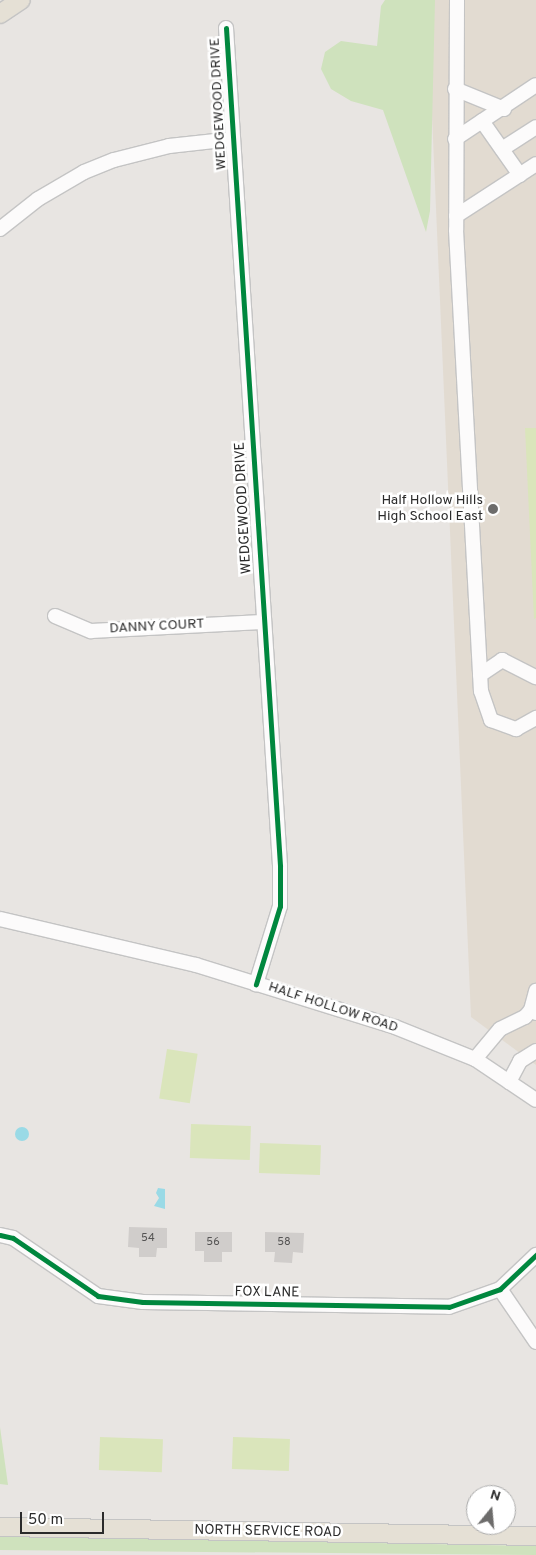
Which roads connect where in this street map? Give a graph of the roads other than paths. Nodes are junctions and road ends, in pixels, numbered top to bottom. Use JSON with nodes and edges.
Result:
{"nodes":[{"id":1,"x":21,"y":0,"type":"edge"},
{"id":2,"x":456,"y":0,"type":"edge"},
{"id":3,"x":0,"y":14,"type":"edge"},
{"id":4,"x":226,"y":28,"type":"dead end"},
{"id":5,"x":536,"y":84,"type":"edge"},
{"id":6,"x":455,"y":89,"type":"junction"},
{"id":7,"x":504,"y":109,"type":"junction"},
{"id":8,"x":482,"y":121,"type":"junction"},
{"id":9,"x":536,"y":127,"type":"edge"},
{"id":10,"x":455,"y":138,"type":"junction"},
{"id":11,"x":232,"y":139,"type":"junction"},
{"id":12,"x":502,"y":150,"type":"junction"},
{"id":13,"x":536,"y":164,"type":"edge"},
{"id":14,"x":520,"y":175,"type":"junction"},
{"id":15,"x":456,"y":216,"type":"junction"},
{"id":16,"x":0,"y":229,"type":"edge"},
{"id":17,"x":55,"y":616,"type":"dead end"},
{"id":18,"x":262,"y":622,"type":"junction"},
{"id":19,"x":480,"y":675,"type":"junction"},
{"id":20,"x":536,"y":677,"type":"edge"},
{"id":21,"x":536,"y":718,"type":"edge"},
{"id":22,"x":0,"y":920,"type":"edge"},
{"id":23,"x":256,"y":984,"type":"junction"},
{"id":24,"x":536,"y":991,"type":"edge"},
{"id":25,"x":534,"y":1011,"type":"edge"},
{"id":26,"x":536,"y":1051,"type":"edge"},
{"id":27,"x":475,"y":1058,"type":"junction"},
{"id":28,"x":509,"y":1082,"type":"junction"},
{"id":29,"x":536,"y":1100,"type":"edge"},
{"id":30,"x":0,"y":1235,"type":"edge"},
{"id":31,"x":536,"y":1255,"type":"edge"},
{"id":32,"x":500,"y":1289,"type":"junction"},
{"id":33,"x":536,"y":1342,"type":"edge"},
{"id":34,"x":0,"y":1527,"type":"edge"},
{"id":35,"x":536,"y":1536,"type":"edge"}],
"edges":[{"from":1,"to":3,"type":"main road"},
{"from":2,"to":6,"type":"street"},
{"from":4,"to":11,"type":"street","name":"WEDGEWOOD DRIVE"},
{"from":5,"to":7,"type":"street"},
{"from":6,"to":7,"type":"street"},
{"from":6,"to":10,"type":"street"},
{"from":7,"to":8,"type":"street"},
{"from":8,"to":10,"type":"street"},
{"from":8,"to":12,"type":"street"},
{"from":9,"to":12,"type":"street"},
{"from":10,"to":15,"type":"street"},
{"from":11,"to":16,"type":"street"},
{"from":11,"to":18,"type":"street","name":"WEDGEWOOD DRIVE"},
{"from":12,"to":14,"type":"street"},
{"from":13,"to":14,"type":"street"},
{"from":14,"to":15,"type":"street"},
{"from":15,"to":19,"type":"street"},
{"from":17,"to":18,"type":"street","name":"DANNY COURT"},
{"from":18,"to":23,"type":"street","name":"WEDGEWOOD DRIVE"},
{"from":19,"to":20,"type":"street"},
{"from":19,"to":21,"type":"street"},
{"from":22,"to":23,"type":"street","name":"HALF HOLLOW ROAD"},
{"from":23,"to":27,"type":"street","name":"HALF HOLLOW ROAD"},
{"from":24,"to":25,"type":"street"},
{"from":25,"to":27,"type":"street"},
{"from":26,"to":28,"type":"street"},
{"from":27,"to":28,"type":"street","name":"HALF HOLLOW ROAD"},
{"from":28,"to":29,"type":"street","name":"HALF HOLLOW ROAD"},
{"from":30,"to":32,"type":"street","name":"FOX LANE"},
{"from":31,"to":32,"type":"street","name":"FOX LANE"},
{"from":32,"to":33,"type":"street"},
{"from":34,"to":35,"type":"main road","name":"NORTH SERVICE ROAD"}]}
